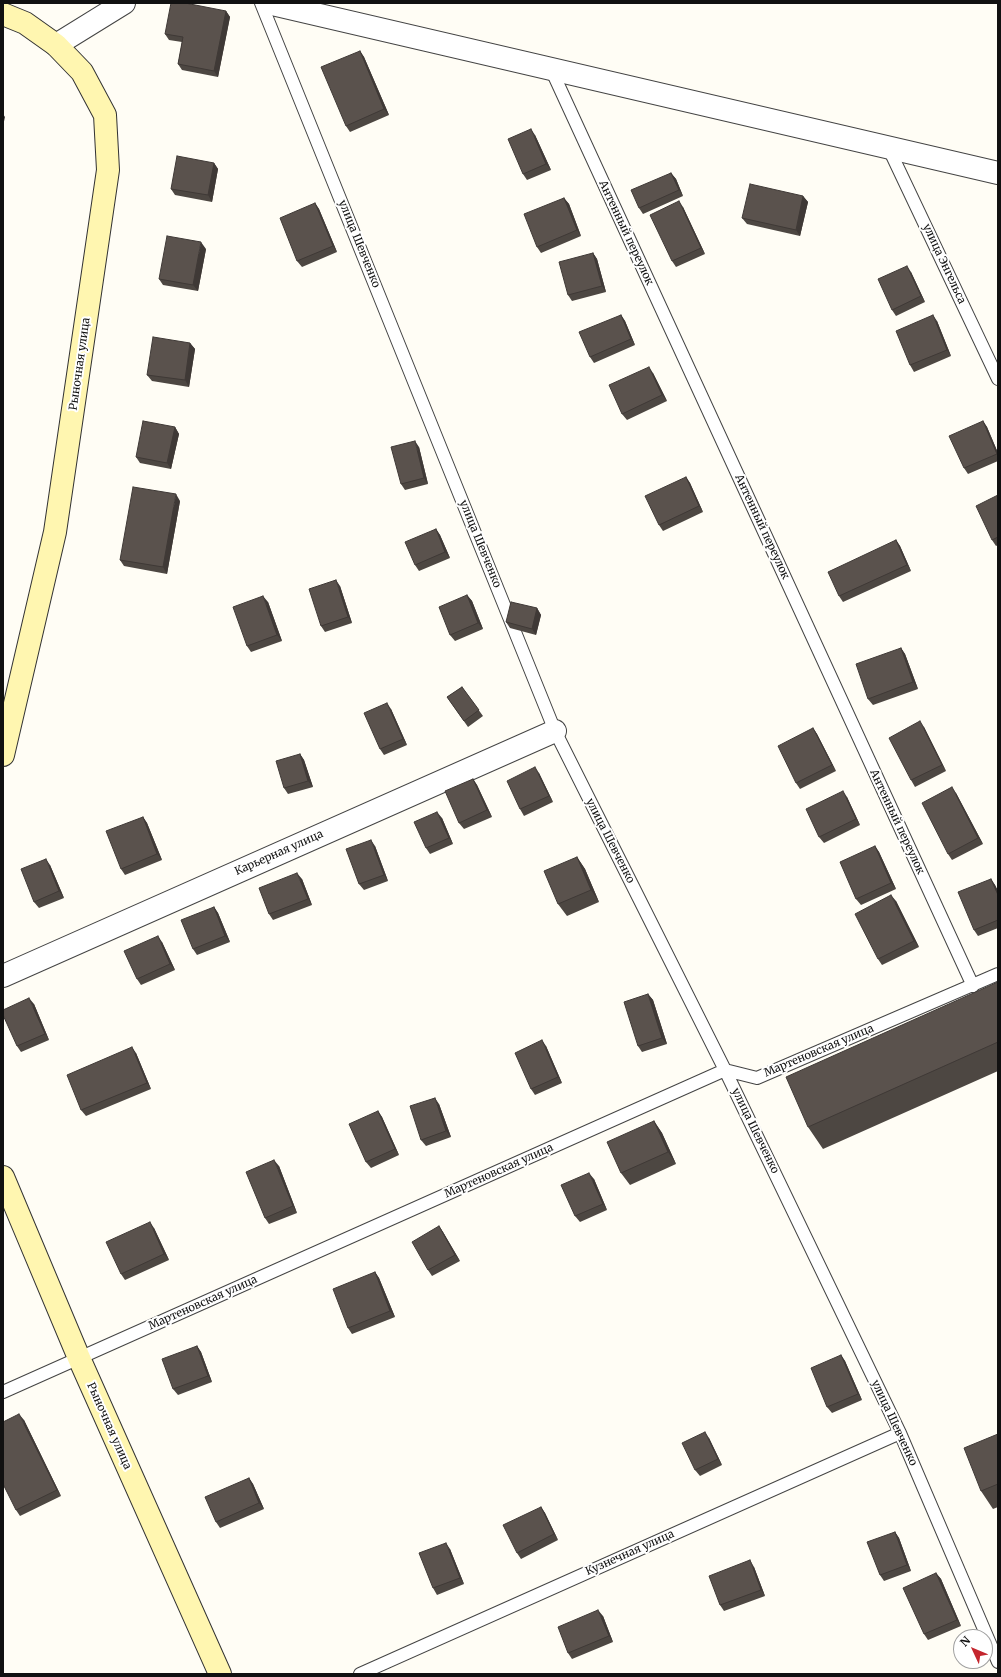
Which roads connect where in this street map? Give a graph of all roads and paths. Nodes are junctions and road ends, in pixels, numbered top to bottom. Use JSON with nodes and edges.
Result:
{"nodes":[{"id":1,"x":124,"y":3,"type":"edge"},
{"id":2,"x":262,"y":3,"type":"edge"},
{"id":3,"x":268,"y":3,"type":"edge"},
{"id":4,"x":3,"y":14,"type":"edge"},
{"id":5,"x":56,"y":45,"type":"junction"},
{"id":6,"x":551,"y":69,"type":"junction"},
{"id":7,"x":889,"y":149,"type":"junction"},
{"id":8,"x":998,"y":173,"type":"edge"},
{"id":9,"x":998,"y":378,"type":"edge"},
{"id":10,"x":555,"y":731,"type":"junction"},
{"id":11,"x":3,"y":755,"type":"edge"},
{"id":12,"x":998,"y":974,"type":"edge"},
{"id":13,"x":3,"y":976,"type":"edge"},
{"id":14,"x":972,"y":986,"type":"junction"},
{"id":15,"x":725,"y":1070,"type":"junction"},
{"id":16,"x":3,"y":1177,"type":"edge"},
{"id":17,"x":79,"y":1358,"type":"junction"},
{"id":18,"x":3,"y":1392,"type":"edge"},
{"id":19,"x":900,"y":1433,"type":"junction"},
{"id":20,"x":998,"y":1662,"type":"edge"},
{"id":21,"x":220,"y":1674,"type":"edge"},
{"id":22,"x":360,"y":1674,"type":"edge"}],
"edges":[{"from":1,"to":5,"type":"street"},
{"from":2,"to":10,"type":"lane","name":"улица Шевченко"},
{"from":3,"to":6,"type":"street"},
{"from":4,"to":5,"type":"street","name":"Рыночная улица"},
{"from":5,"to":11,"type":"street","name":"Рыночная улица"},
{"from":6,"to":7,"type":"street"},
{"from":6,"to":14,"type":"lane","name":"Антенный переулок"},
{"from":7,"to":8,"type":"street"},
{"from":7,"to":9,"type":"lane","name":"улица Энгельса"},
{"from":10,"to":13,"type":"street","name":"Карьерная улица"},
{"from":10,"to":15,"type":"lane","name":"улица Шевченко"},
{"from":12,"to":14,"type":"lane","name":"Мартеновская улица"},
{"from":14,"to":15,"type":"lane","name":"Мартеновская улица"},
{"from":15,"to":17,"type":"lane","name":"Мартеновская улица"},
{"from":15,"to":19,"type":"lane","name":"улица Шевченко"},
{"from":16,"to":17,"type":"street","name":"Рыночная улица"},
{"from":17,"to":18,"type":"lane","name":"Мартеновская улица"},
{"from":17,"to":21,"type":"street","name":"Рыночная улица"},
{"from":19,"to":20,"type":"lane","name":"улица Шевченко"},
{"from":19,"to":22,"type":"lane","name":"Кузнечная улица"}]}
